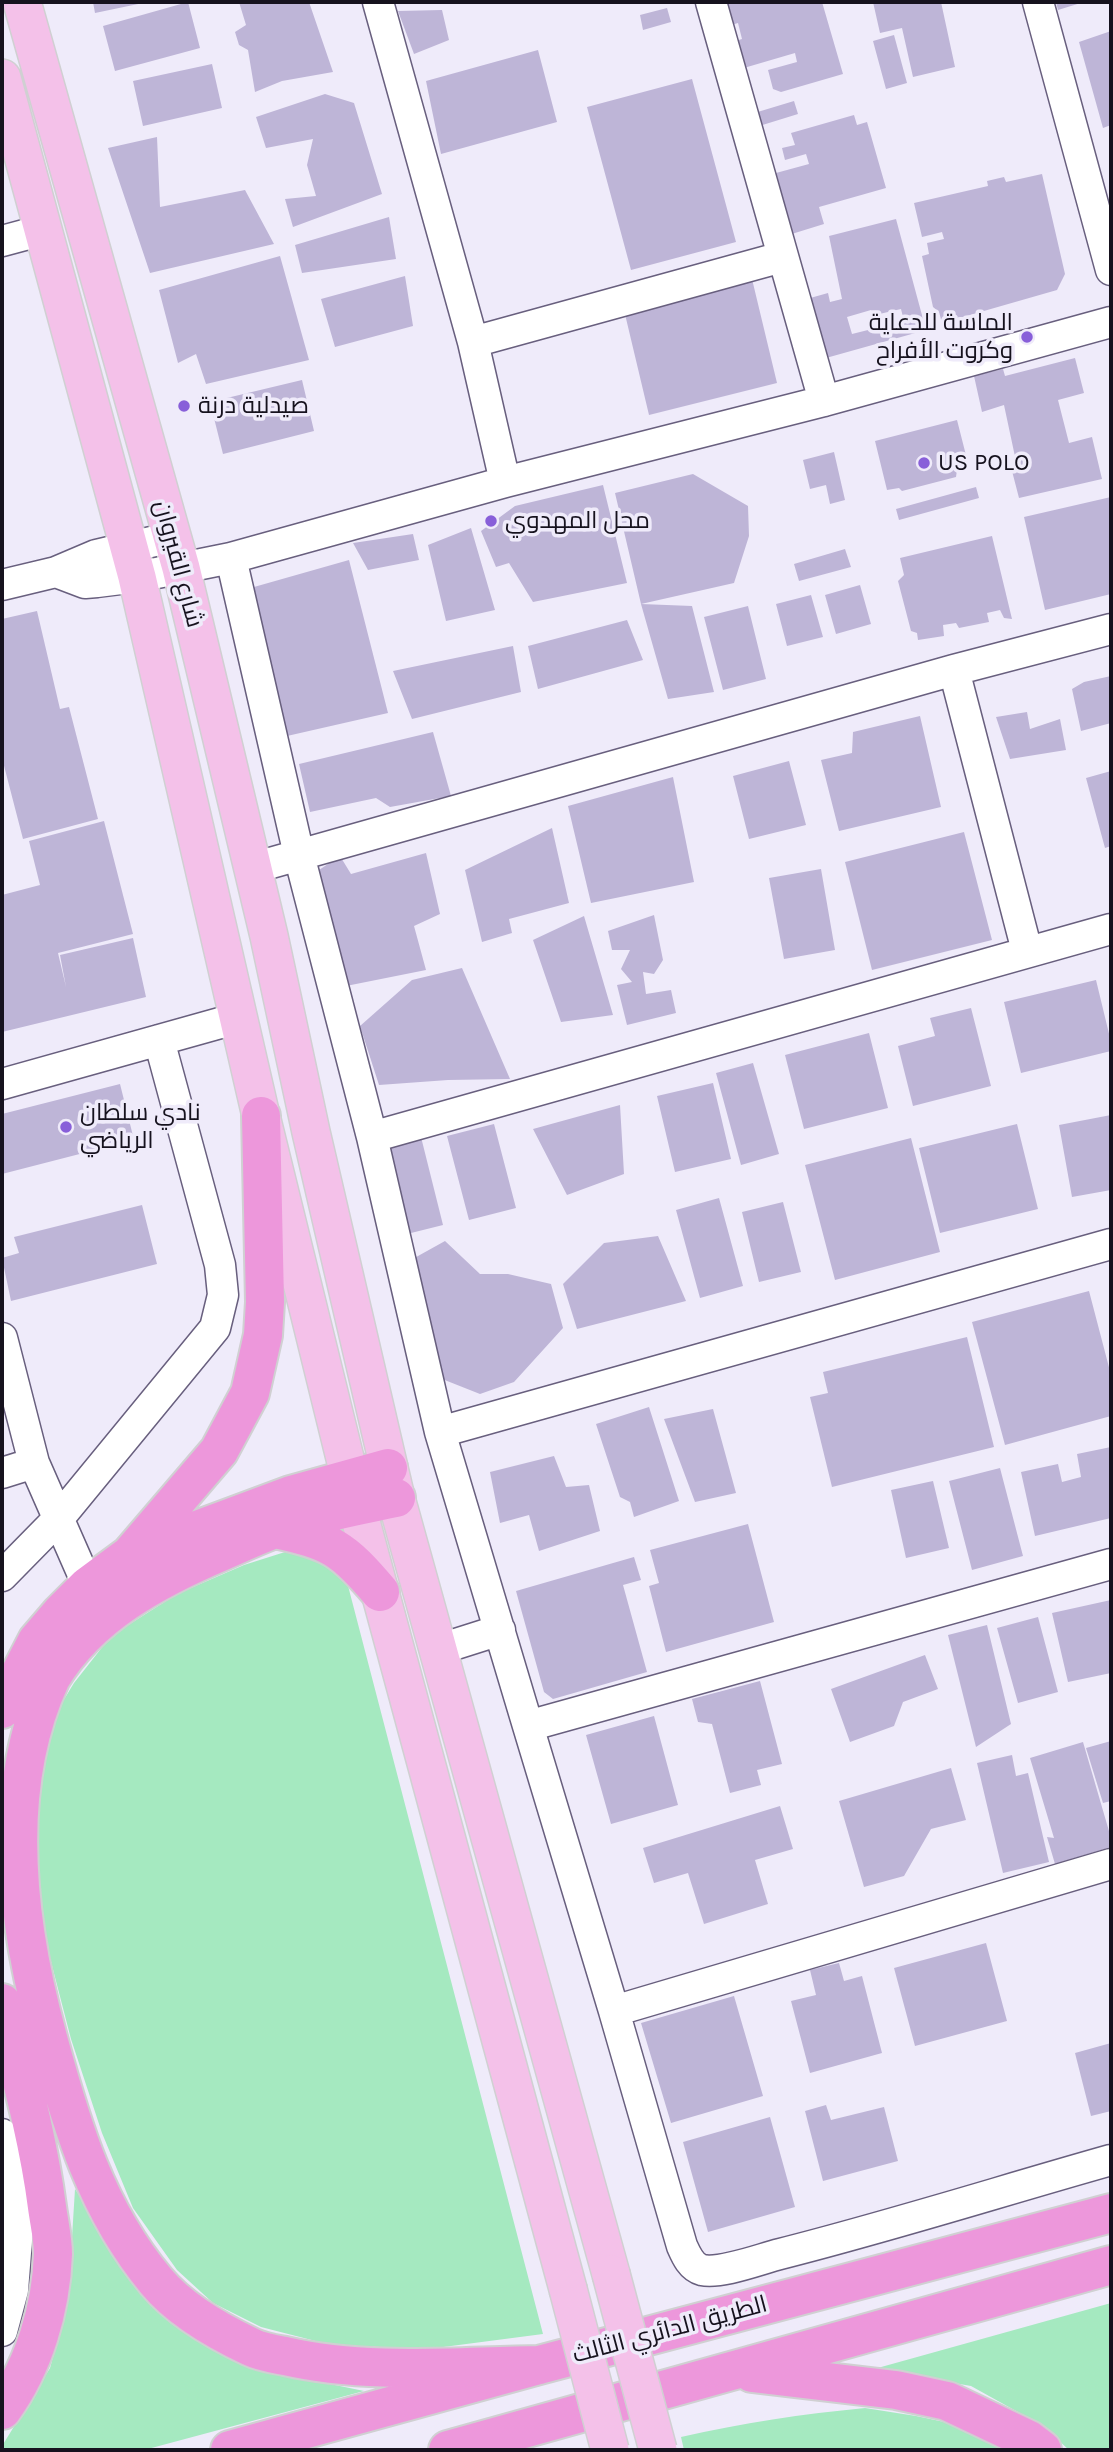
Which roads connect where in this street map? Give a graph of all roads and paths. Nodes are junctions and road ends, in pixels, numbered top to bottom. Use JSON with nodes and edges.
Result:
{"nodes":[{"id":1,"x":22,"y":2,"type":"edge"},
{"id":2,"x":378,"y":2,"type":"edge"},
{"id":3,"x":711,"y":2,"type":"edge"},
{"id":4,"x":1038,"y":2,"type":"edge"},
{"id":5,"x":2,"y":78,"type":"edge"},
{"id":6,"x":43,"y":230,"type":"junction"},
{"id":7,"x":2,"y":241,"type":"edge"},
{"id":8,"x":782,"y":257,"type":"junction"},
{"id":9,"x":1111,"y":270,"type":"edge"},
{"id":10,"x":1111,"y":322,"type":"edge"},
{"id":11,"x":473,"y":342,"type":"junction"},
{"id":12,"x":824,"y":401,"type":"junction"},
{"id":13,"x":505,"y":482,"type":"junction"},
{"id":14,"x":176,"y":552,"type":"junction"},
{"id":15,"x":231,"y":558,"type":"junction"},
{"id":16,"x":133,"y":562,"type":"junction"},
{"id":17,"x":2,"y":585,"type":"edge"},
{"id":18,"x":1111,"y":628,"type":"edge"},
{"id":19,"x":954,"y":670,"type":"junction"},
{"id":20,"x":299,"y":855,"type":"junction"},
{"id":21,"x":253,"y":868,"type":"junction"},
{"id":22,"x":1111,"y":929,"type":"edge"},
{"id":23,"x":1027,"y":951,"type":"junction"},
{"id":24,"x":238,"y":1018,"type":"junction"},
{"id":25,"x":159,"y":1040,"type":"junction"},
{"id":26,"x":2,"y":1084,"type":"edge"},
{"id":27,"x":261,"y":1116,"type":"junction"},
{"id":28,"x":372,"y":1137,"type":"junction"},
{"id":29,"x":1111,"y":1244,"type":"edge"},
{"id":30,"x":2,"y":1338,"type":"edge"},
{"id":31,"x":440,"y":1432,"type":"junction"},
{"id":32,"x":34,"y":1463,"type":"junction"},
{"id":33,"x":2,"y":1473,"type":"edge"},
{"id":34,"x":392,"y":1483,"type":"junction"},
{"id":35,"x":354,"y":1493,"type":"junction"},
{"id":36,"x":59,"y":1518,"type":"junction"},
{"id":37,"x":273,"y":1529,"type":"junction"},
{"id":38,"x":130,"y":1555,"type":"junction"},
{"id":39,"x":1111,"y":1564,"type":"edge"},
{"id":40,"x":2,"y":1576,"type":"edge"},
{"id":41,"x":88,"y":1586,"type":"junction"},
{"id":42,"x":380,"y":1592,"type":"junction"},
{"id":43,"x":499,"y":1630,"type":"junction"},
{"id":44,"x":438,"y":1650,"type":"junction"},
{"id":45,"x":2,"y":1709,"type":"edge"},
{"id":46,"x":528,"y":1726,"type":"junction"},
{"id":47,"x":1111,"y":1864,"type":"edge"},
{"id":48,"x":2,"y":2003,"type":"edge"},
{"id":49,"x":614,"y":2011,"type":"junction"},
{"id":50,"x":10,"y":2072,"type":"edge"},
{"id":51,"x":2,"y":2134,"type":"edge"},
{"id":52,"x":1111,"y":2160,"type":"edge"},
{"id":53,"x":1111,"y":2213,"type":"edge"},
{"id":54,"x":1111,"y":2264,"type":"edge"},
{"id":55,"x":2,"y":2331,"type":"edge"},
{"id":56,"x":539,"y":2365,"type":"junction"},
{"id":57,"x":732,"y":2371,"type":"junction"},
{"id":58,"x":2,"y":2410,"type":"edge"},
{"id":59,"x":230,"y":2450,"type":"edge"},
{"id":60,"x":449,"y":2450,"type":"edge"},
{"id":61,"x":610,"y":2450,"type":"edge"},
{"id":62,"x":658,"y":2450,"type":"edge"},
{"id":63,"x":1042,"y":2450,"type":"edge"}],
"edges":[{"from":1,"to":14,"type":"main road","name":"شارع القيروان"},
{"from":2,"to":11,"type":"street"},
{"from":3,"to":8,"type":"street"},
{"from":4,"to":9,"type":"street"},
{"from":5,"to":6,"type":"main road"},
{"from":6,"to":7,"type":"street"},
{"from":6,"to":16,"type":"main road"},
{"from":8,"to":11,"type":"street"},
{"from":8,"to":12,"type":"street"},
{"from":10,"to":12,"type":"street"},
{"from":11,"to":13,"type":"street"},
{"from":12,"to":13,"type":"street"},
{"from":13,"to":15,"type":"street"},
{"from":14,"to":15,"type":"street"},
{"from":14,"to":16,"type":"street"},
{"from":14,"to":21,"type":"main road","name":"شارع القيروان"},
{"from":15,"to":20,"type":"street"},
{"from":16,"to":17,"type":"street"},
{"from":16,"to":24,"type":"main road"},
{"from":18,"to":19,"type":"street"},
{"from":19,"to":20,"type":"street"},
{"from":19,"to":23,"type":"street"},
{"from":20,"to":21,"type":"street"},
{"from":20,"to":28,"type":"street"},
{"from":21,"to":34,"type":"main road","name":"شارع القيروان"},
{"from":22,"to":23,"type":"street"},
{"from":23,"to":28,"type":"street"},
{"from":24,"to":25,"type":"street"},
{"from":24,"to":27,"type":"main road"},
{"from":25,"to":26,"type":"street"},
{"from":25,"to":36,"type":"street"},
{"from":27,"to":35,"type":"main road"},
{"from":27,"to":38,"type":"highway"},
{"from":28,"to":31,"type":"street"},
{"from":29,"to":31,"type":"street"},
{"from":30,"to":32,"type":"street"},
{"from":31,"to":43,"type":"street"},
{"from":32,"to":33,"type":"street"},
{"from":32,"to":36,"type":"street"},
{"from":34,"to":35,"type":"highway"},
{"from":34,"to":44,"type":"main road","name":"شارع القيروان"},
{"from":35,"to":37,"type":"highway"},
{"from":35,"to":38,"type":"highway"},
{"from":35,"to":42,"type":"main road"},
{"from":36,"to":40,"type":"street"},
{"from":36,"to":41,"type":"street"},
{"from":37,"to":42,"type":"highway"},
{"from":37,"to":56,"type":"highway"},
{"from":38,"to":41,"type":"highway"},
{"from":39,"to":46,"type":"street"},
{"from":41,"to":45,"type":"highway"},
{"from":42,"to":61,"type":"main road","bridge":true},
{"from":43,"to":44,"type":"street"},
{"from":43,"to":46,"type":"street"},
{"from":44,"to":62,"type":"main road","name":"شارع القيروان","bridge":true},
{"from":46,"to":49,"type":"street"},
{"from":47,"to":49,"type":"street"},
{"from":48,"to":50,"type":"highway"},
{"from":49,"to":52,"type":"street"},
{"from":50,"to":58,"type":"highway"},
{"from":51,"to":55,"type":"street"},
{"from":53,"to":56,"type":"highway","name":"الطريق الدائري الثالث"},
{"from":54,"to":57,"type":"highway"},
{"from":56,"to":59,"type":"highway","name":"الطريق الدائري الثالث"},
{"from":57,"to":60,"type":"highway"},
{"from":57,"to":63,"type":"highway"}]}
